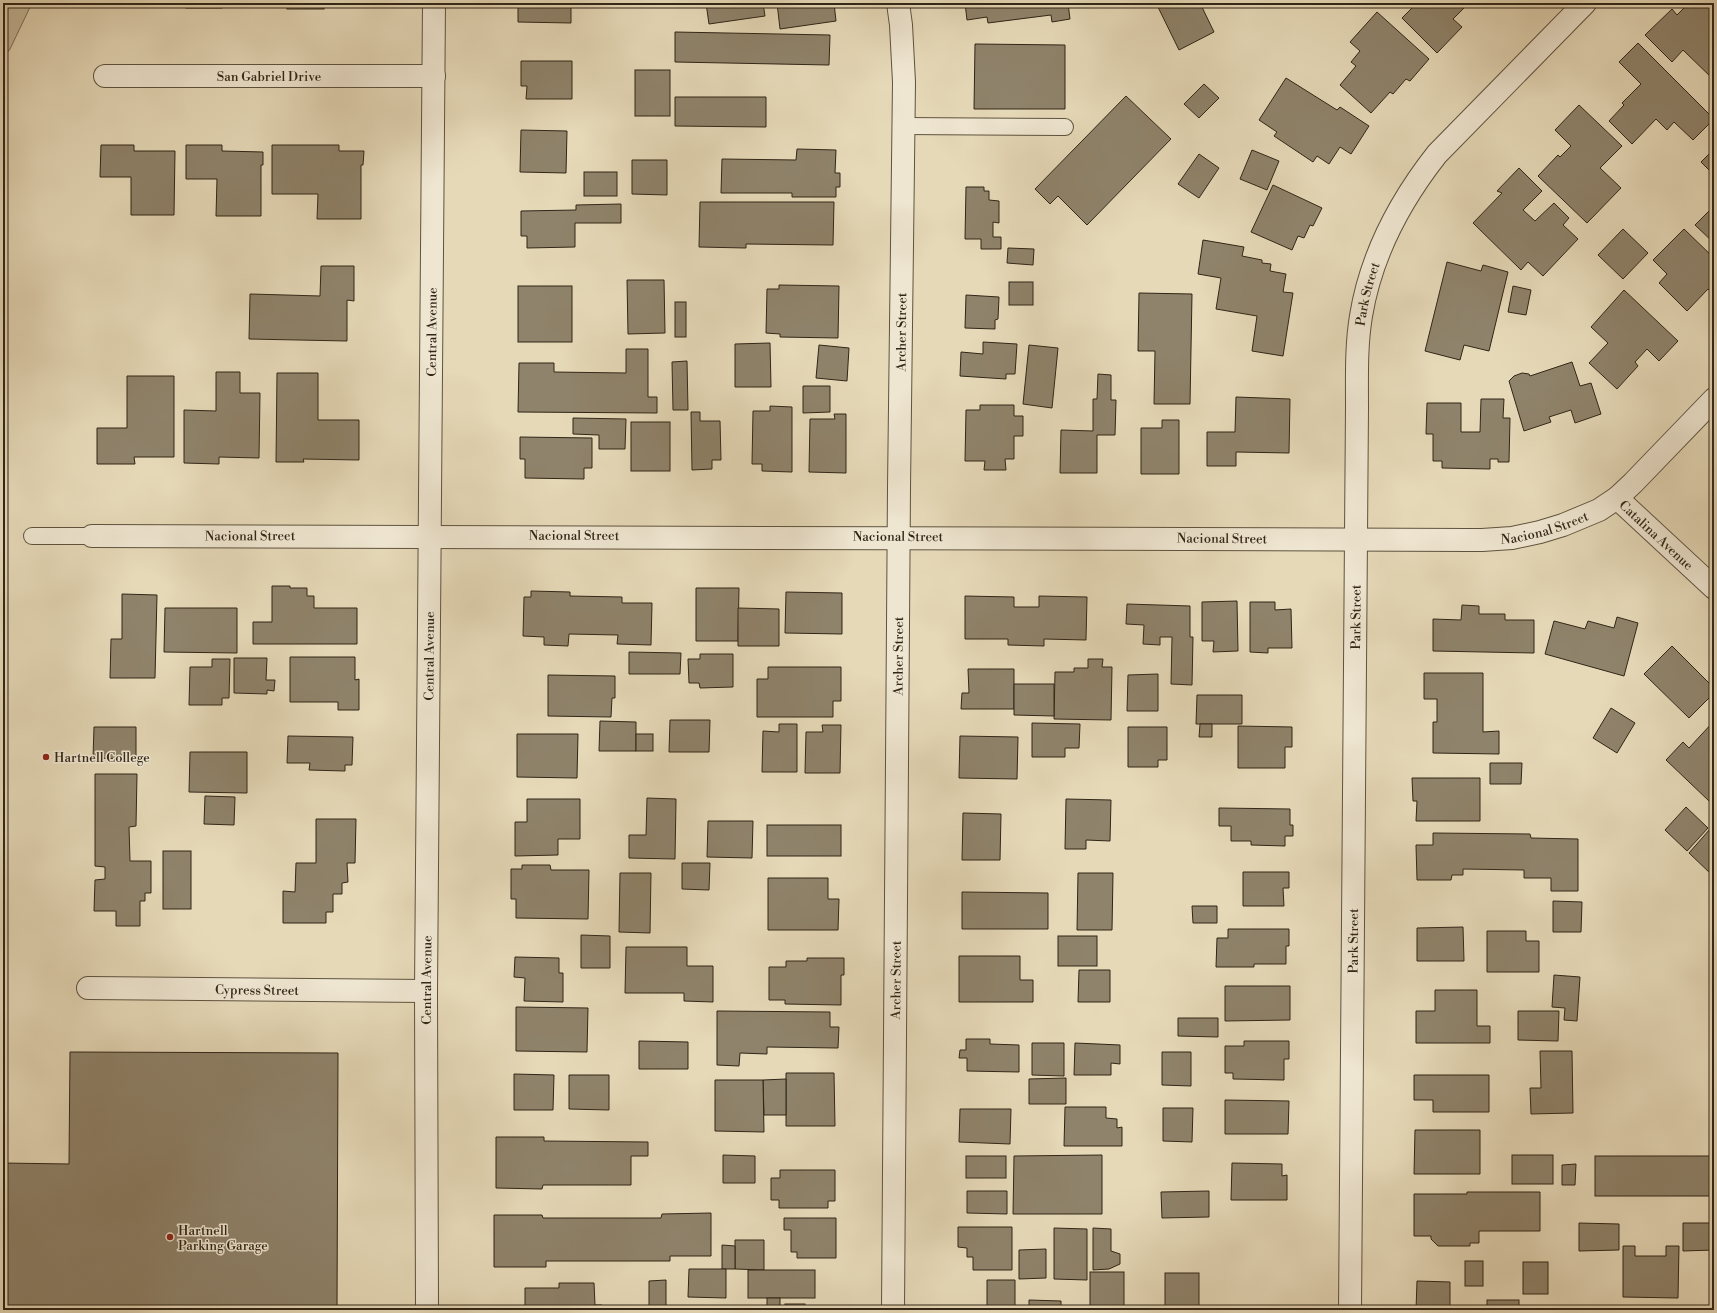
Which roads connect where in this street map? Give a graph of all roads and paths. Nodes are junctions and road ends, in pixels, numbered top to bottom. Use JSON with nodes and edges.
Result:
{"nodes":[{"id":1,"x":434,"y":3,"type":"edge"},
{"id":2,"x":898,"y":3,"type":"edge"},
{"id":3,"x":1585,"y":3,"type":"edge"},
{"id":4,"x":105,"y":76,"type":"dead end"},
{"id":5,"x":434,"y":76,"type":"junction"},
{"id":6,"x":903,"y":126,"type":"junction"},
{"id":7,"x":1065,"y":127,"type":"dead end"},
{"id":8,"x":1714,"y":399,"type":"edge"},
{"id":9,"x":1617,"y":498,"type":"junction"},
{"id":10,"x":430,"y":534,"type":"junction"},
{"id":11,"x":899,"y":535,"type":"junction"},
{"id":12,"x":32,"y":536,"type":"dead end"},
{"id":13,"x":92,"y":536,"type":"joint"},
{"id":14,"x":1356,"y":539,"type":"junction"},
{"id":15,"x":1714,"y":588,"type":"edge"},
{"id":16,"x":88,"y":988,"type":"dead end"},
{"id":17,"x":426,"y":991,"type":"junction"},
{"id":18,"x":427,"y":1310,"type":"edge"},
{"id":19,"x":893,"y":1310,"type":"edge"},
{"id":20,"x":1350,"y":1310,"type":"edge"}],
"edges":[{"from":1,"to":5,"type":"street","name":"Central Avenue"},
{"from":2,"to":6,"type":"street","name":"Archer Street"},
{"from":3,"to":14,"type":"street","name":"Park Street"},
{"from":4,"to":5,"type":"street","name":"San Gabriel Drive"},
{"from":5,"to":10,"type":"street","name":"Central Avenue"},
{"from":6,"to":7,"type":"lane"},
{"from":6,"to":11,"type":"street","name":"Archer Street"},
{"from":8,"to":9,"type":"street","name":"Nacional Street"},
{"from":9,"to":14,"type":"street","name":"Nacional Street"},
{"from":9,"to":15,"type":"street","name":"Catalina Avenue"},
{"from":10,"to":11,"type":"street","name":"Nacional Street"},
{"from":10,"to":13,"type":"street","name":"Nacional Street"},
{"from":10,"to":17,"type":"street","name":"Central Avenue"},
{"from":11,"to":14,"type":"street","name":"Nacional Street"},
{"from":11,"to":19,"type":"street","name":"Archer Street"},
{"from":12,"to":13,"type":"lane","name":"Nacional Street"},
{"from":14,"to":20,"type":"street","name":"Park Street"},
{"from":16,"to":17,"type":"street","name":"Cypress Street"},
{"from":17,"to":18,"type":"street","name":"Central Avenue"}]}
